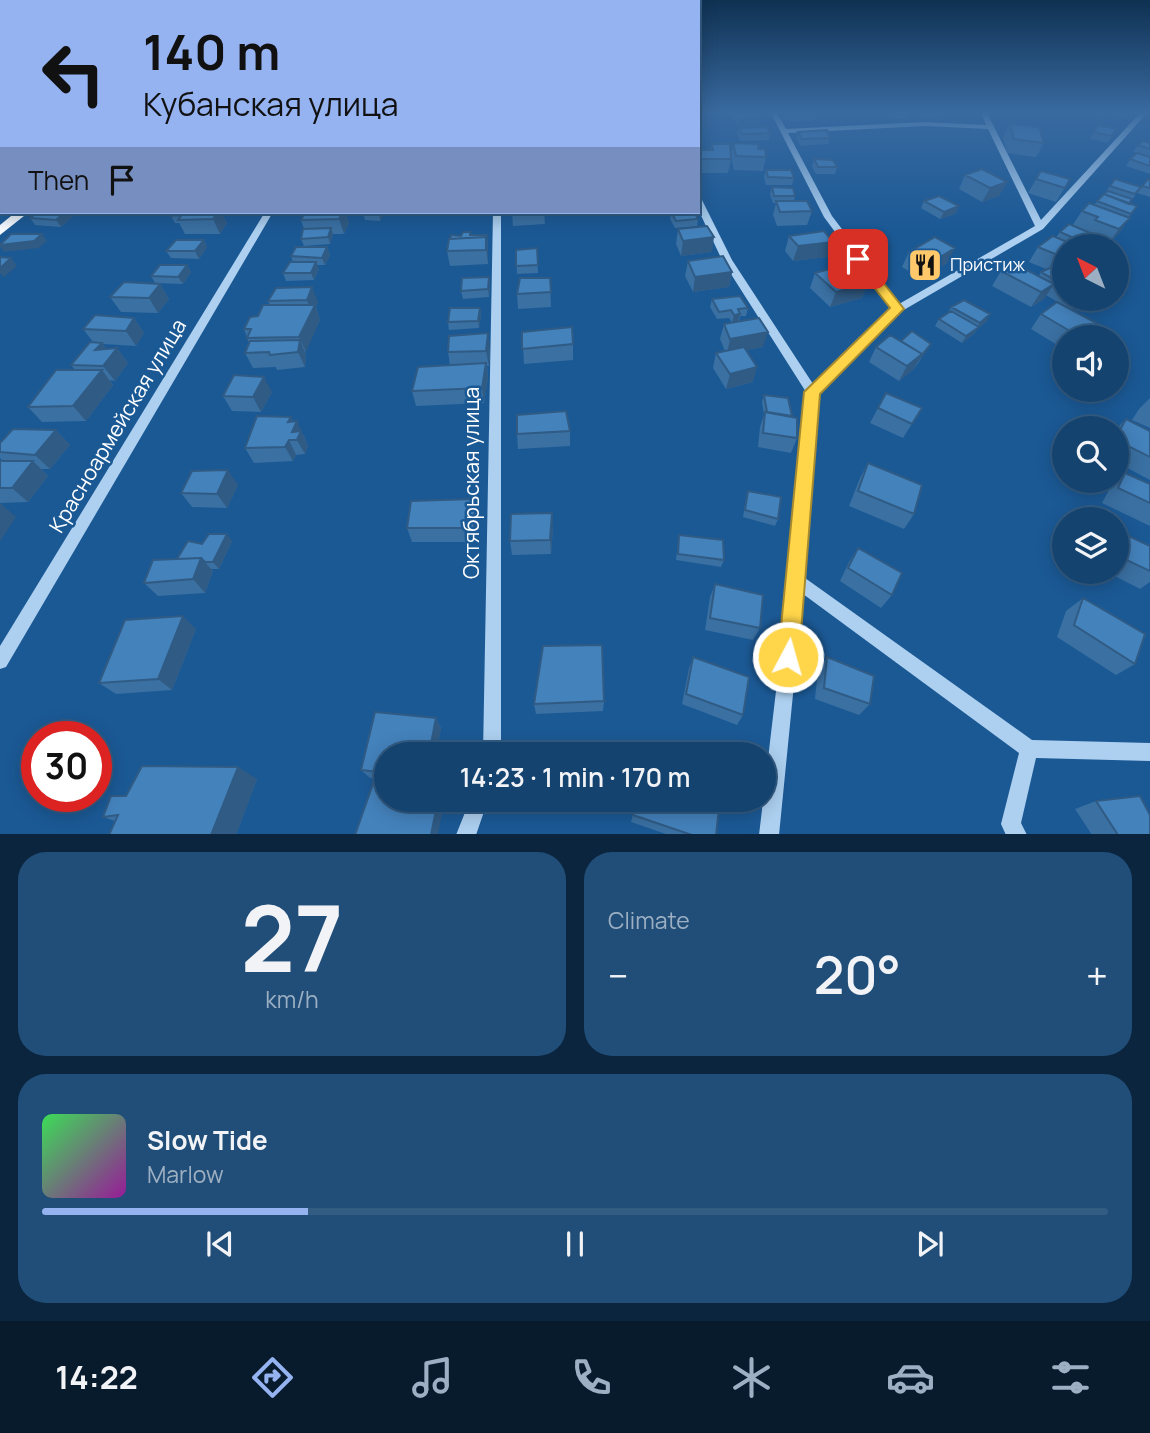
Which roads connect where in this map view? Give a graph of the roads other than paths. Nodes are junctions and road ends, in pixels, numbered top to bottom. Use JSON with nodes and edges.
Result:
{"nodes":[{"id":1,"x":795,"y":152,"type":"edge"},
{"id":2,"x":1003,"y":152,"type":"edge"},
{"id":3,"x":1108,"y":152,"type":"edge"},
{"id":4,"x":700,"y":204,"type":"edge"},
{"id":5,"x":21,"y":214,"type":"edge"},
{"id":6,"x":268,"y":214,"type":"edge"},
{"id":7,"x":497,"y":214,"type":"edge"},
{"id":8,"x":1040,"y":227,"type":"junction"},
{"id":9,"x":0,"y":231,"type":"edge"},
{"id":10,"x":898,"y":309,"type":"junction"},
{"id":11,"x":812,"y":392,"type":"junction"},
{"id":12,"x":796,"y":582,"type":"junction"},
{"id":13,"x":0,"y":661,"type":"edge"},
{"id":14,"x":492,"y":742,"type":"edge"},
{"id":15,"x":1029,"y":749,"type":"junction"},
{"id":16,"x":1150,"y":752,"type":"edge"},
{"id":17,"x":475,"y":812,"type":"edge"},
{"id":18,"x":466,"y":834,"type":"edge"},
{"id":19,"x":769,"y":834,"type":"edge"},
{"id":20,"x":1016,"y":834,"type":"edge"}],
"edges":[{"from":1,"to":10,"type":"street"},
{"from":2,"to":8,"type":"street"},
{"from":3,"to":8,"type":"street"},
{"from":4,"to":11,"type":"street"},
{"from":5,"to":9,"type":"main road"},
{"from":6,"to":13,"type":"street","name":"Красноармейская улица"},
{"from":7,"to":14,"type":"street","name":"Октябрьская улица"},
{"from":8,"to":10,"type":"street"},
{"from":10,"to":11,"type":"street"},
{"from":11,"to":12,"type":"street"},
{"from":12,"to":15,"type":"street"},
{"from":12,"to":19,"type":"street"},
{"from":15,"to":16,"type":"street"},
{"from":15,"to":20,"type":"street"},
{"from":17,"to":18,"type":"street"}]}
